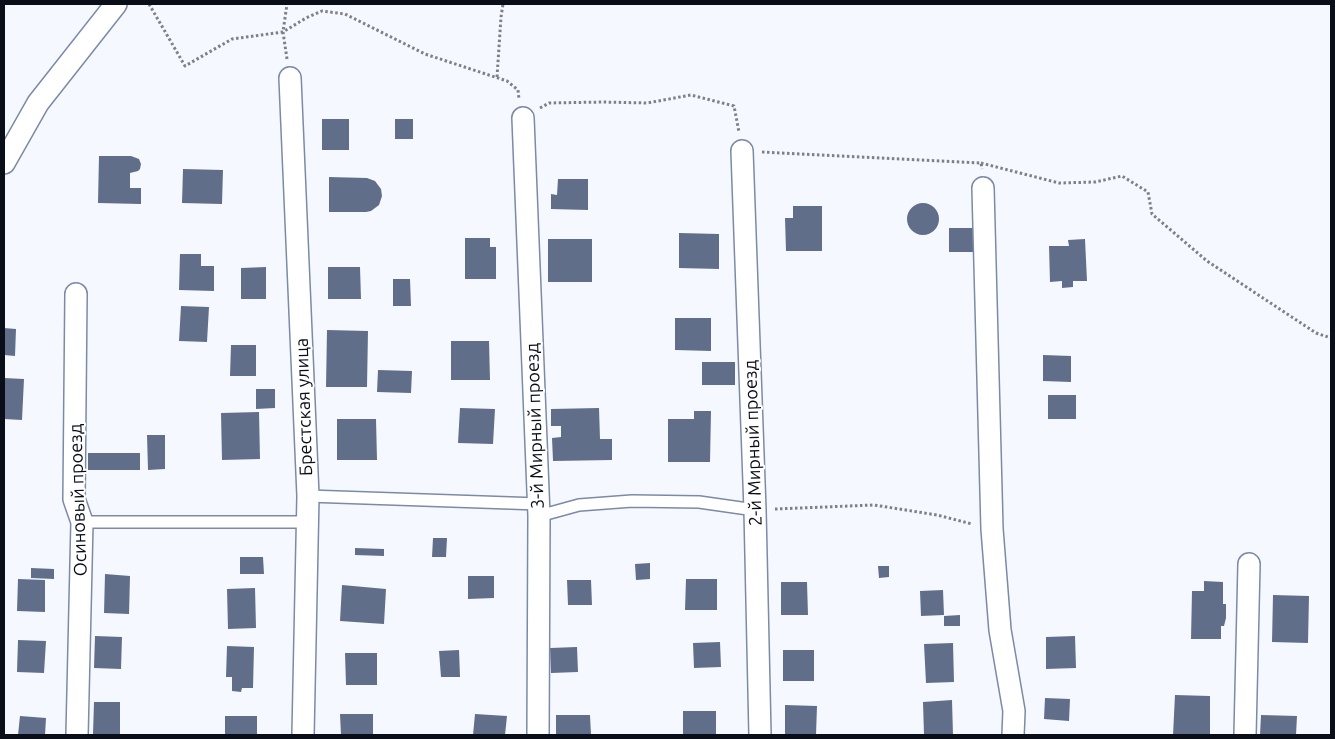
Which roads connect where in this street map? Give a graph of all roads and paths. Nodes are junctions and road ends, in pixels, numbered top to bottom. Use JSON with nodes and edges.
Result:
{"nodes":[{"id":1,"x":116,"y":4,"type":"edge"},
{"id":2,"x":149,"y":4,"type":"edge"},
{"id":3,"x":287,"y":4,"type":"edge"},
{"id":4,"x":504,"y":4,"type":"edge"},
{"id":5,"x":282,"y":32,"type":"junction"},
{"id":6,"x":497,"y":77,"type":"junction"},
{"id":7,"x":290,"y":78,"type":"joint"},
{"id":8,"x":523,"y":118,"type":"junction"},
{"id":9,"x":742,"y":151,"type":"junction"},
{"id":10,"x":4,"y":163,"type":"edge"},
{"id":11,"x":981,"y":163,"type":"junction"},
{"id":12,"x":983,"y":188,"type":"joint"},
{"id":13,"x":76,"y":294,"type":"dead end"},
{"id":14,"x":1331,"y":338,"type":"edge"},
{"id":15,"x":308,"y":496,"type":"junction"},
{"id":16,"x":539,"y":510,"type":"junction"},
{"id":17,"x":755,"y":510,"type":"junction"},
{"id":18,"x":82,"y":522,"type":"junction"},
{"id":19,"x":307,"y":522,"type":"junction"},
{"id":20,"x":992,"y":529,"type":"junction"},
{"id":21,"x":1250,"y":564,"type":"dead end"},
{"id":22,"x":77,"y":735,"type":"edge"},
{"id":23,"x":303,"y":735,"type":"edge"},
{"id":24,"x":538,"y":735,"type":"edge"},
{"id":25,"x":760,"y":735,"type":"edge"},
{"id":26,"x":1013,"y":735,"type":"edge"},
{"id":27,"x":1245,"y":735,"type":"edge"}],
"edges":[{"from":1,"to":10,"type":"street"},
{"from":2,"to":5,"type":"path"},
{"from":3,"to":5,"type":"path"},
{"from":4,"to":6,"type":"path"},
{"from":5,"to":6,"type":"path"},
{"from":5,"to":7,"type":"path"},
{"from":6,"to":8,"type":"path"},
{"from":7,"to":15,"type":"street","name":"Брестская улица"},
{"from":8,"to":9,"type":"path"},
{"from":8,"to":16,"type":"street","name":"3-й Мирный проезд"},
{"from":9,"to":11,"type":"path"},
{"from":9,"to":17,"type":"street","name":"2-й Мирный проезд"},
{"from":11,"to":12,"type":"path"},
{"from":11,"to":14,"type":"path"},
{"from":12,"to":20,"type":"street"},
{"from":13,"to":18,"type":"street","name":"Осиновый проезд"},
{"from":15,"to":16,"type":"lane"},
{"from":15,"to":19,"type":"street","name":"Брестская улица"},
{"from":16,"to":17,"type":"lane"},
{"from":16,"to":24,"type":"street","name":"3-й Мирный проезд"},
{"from":17,"to":20,"type":"path"},
{"from":17,"to":25,"type":"street","name":"2-й Мирный проезд"},
{"from":18,"to":19,"type":"lane"},
{"from":18,"to":22,"type":"street","name":"Осиновый проезд"},
{"from":19,"to":23,"type":"street","name":"Брестская улица"},
{"from":20,"to":26,"type":"street"},
{"from":21,"to":27,"type":"street"}]}
